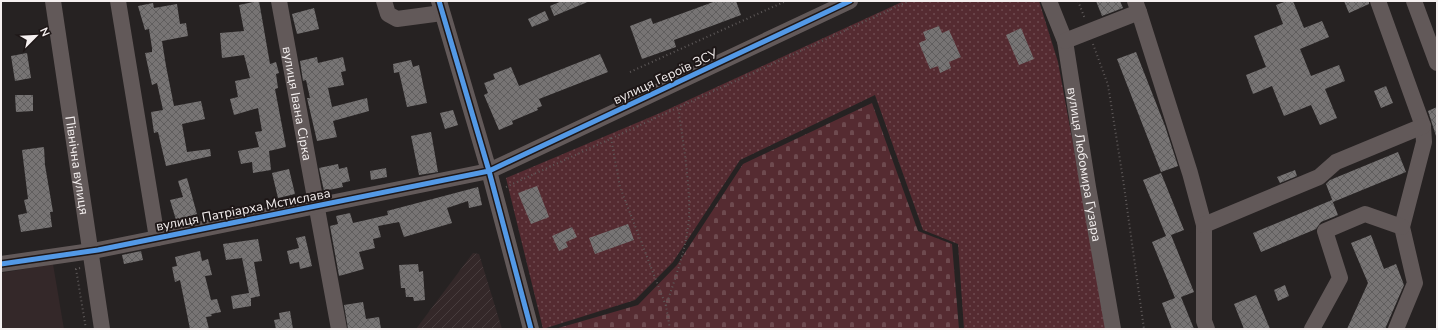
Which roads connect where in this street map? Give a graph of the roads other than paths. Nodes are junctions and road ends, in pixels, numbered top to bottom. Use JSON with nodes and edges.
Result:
{"nodes":[{"id":1,"x":53,"y":1,"type":"edge"},
{"id":2,"x":118,"y":1,"type":"edge"},
{"id":3,"x":279,"y":1,"type":"edge"},
{"id":4,"x":384,"y":1,"type":"edge"},
{"id":5,"x":850,"y":1,"type":"edge"},
{"id":6,"x":1049,"y":1,"type":"edge"},
{"id":7,"x":1378,"y":1,"type":"edge"},
{"id":8,"x":1414,"y":1,"type":"edge"},
{"id":9,"x":440,"y":7,"type":"edge"},
{"id":10,"x":1137,"y":7,"type":"edge"},
{"id":11,"x":1065,"y":41,"type":"junction"},
{"id":12,"x":1437,"y":63,"type":"edge"},
{"id":13,"x":1423,"y":126,"type":"junction"},
{"id":14,"x":489,"y":171,"type":"junction"},
{"id":15,"x":317,"y":206,"type":"junction"},
{"id":16,"x":1204,"y":225,"type":"junction"},
{"id":17,"x":1402,"y":227,"type":"junction"},
{"id":18,"x":157,"y":238,"type":"junction"},
{"id":19,"x":90,"y":251,"type":"junction"},
{"id":20,"x":1,"y":264,"type":"edge"},
{"id":21,"x":102,"y":329,"type":"edge"},
{"id":22,"x":339,"y":329,"type":"edge"},
{"id":23,"x":531,"y":329,"type":"edge"},
{"id":24,"x":1113,"y":329,"type":"edge"},
{"id":25,"x":1207,"y":329,"type":"edge"},
{"id":26,"x":1312,"y":329,"type":"edge"},
{"id":27,"x":1396,"y":329,"type":"edge"}],
"edges":[{"from":1,"to":19,"type":"street","name":"Північна вулиця"},
{"from":2,"to":18,"type":"street"},
{"from":3,"to":15,"type":"street","name":"вулиця Івана Сірка"},
{"from":4,"to":9,"type":"street"},
{"from":5,"to":14,"type":"street","name":"вулиця Героїв ЗСУ"},
{"from":6,"to":11,"type":"street","name":"вулиця Любомира Гузара"},
{"from":7,"to":13,"type":"street"},
{"from":8,"to":12,"type":"street"},
{"from":9,"to":14,"type":"street"},
{"from":10,"to":11,"type":"street"},
{"from":10,"to":16,"type":"street"},
{"from":11,"to":24,"type":"street","name":"вулиця Любомира Гузара"},
{"from":13,"to":16,"type":"street"},
{"from":13,"to":17,"type":"street"},
{"from":14,"to":15,"type":"street","name":"вулиця Патріарха Мстислава"},
{"from":14,"to":23,"type":"street"},
{"from":15,"to":18,"type":"street","name":"вулиця Патріарха Мстислава"},
{"from":15,"to":22,"type":"street","name":"вулиця Івана Сірка"},
{"from":16,"to":25,"type":"street"},
{"from":17,"to":26,"type":"street"},
{"from":17,"to":27,"type":"street"},
{"from":18,"to":19,"type":"street","name":"вулиця Патріарха Мстислава"},
{"from":19,"to":20,"type":"street","name":"вулиця Патріарха Мстислава"},
{"from":19,"to":21,"type":"street","name":"Північна вулиця"}]}
